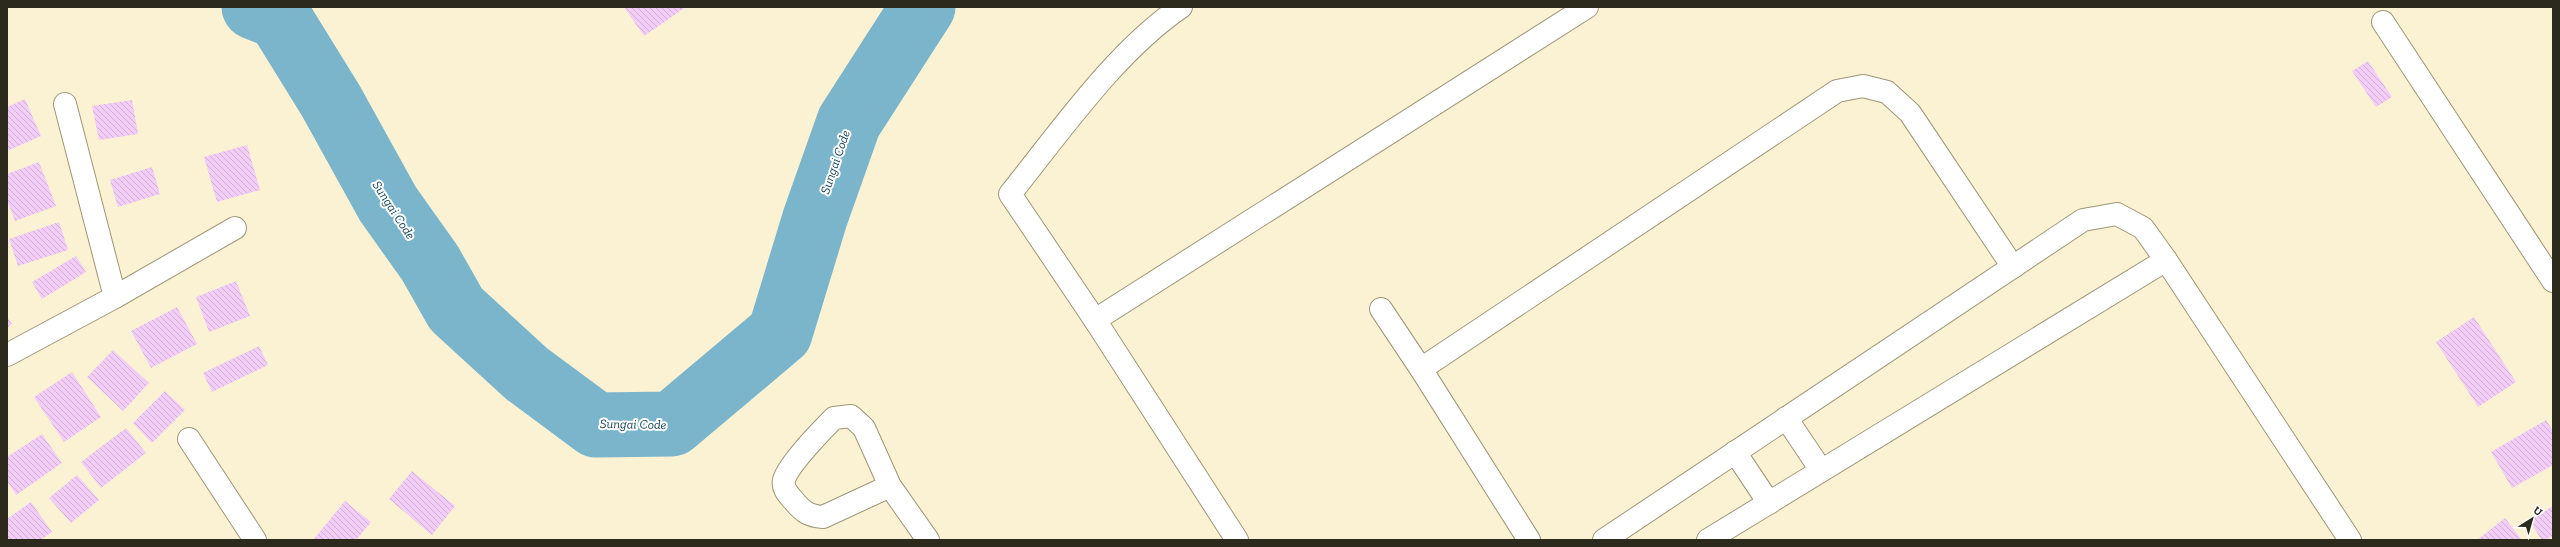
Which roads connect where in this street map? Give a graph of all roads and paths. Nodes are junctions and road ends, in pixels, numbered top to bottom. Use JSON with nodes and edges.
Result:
{"nodes":[{"id":1,"x":1181,"y":7,"type":"edge"},
{"id":2,"x":1587,"y":7,"type":"edge"},
{"id":3,"x":2383,"y":22,"type":"dead end"},
{"id":4,"x":65,"y":104,"type":"dead end"},
{"id":5,"x":235,"y":228,"type":"dead end"},
{"id":6,"x":2166,"y":260,"type":"junction"},
{"id":7,"x":2013,"y":267,"type":"junction"},
{"id":8,"x":2553,"y":280,"type":"edge"},
{"id":9,"x":115,"y":297,"type":"junction"},
{"id":10,"x":1381,"y":309,"type":"dead end"},
{"id":11,"x":1096,"y":320,"type":"junction"},
{"id":12,"x":7,"y":355,"type":"edge"},
{"id":13,"x":1421,"y":369,"type":"junction"},
{"id":14,"x":1786,"y":418,"type":"junction"},
{"id":15,"x":189,"y":440,"type":"dead end"},
{"id":16,"x":1735,"y":452,"type":"junction"},
{"id":17,"x":1822,"y":470,"type":"junction"},
{"id":18,"x":890,"y":486,"type":"junction"},
{"id":19,"x":1769,"y":503,"type":"junction"},
{"id":20,"x":255,"y":540,"type":"edge"},
{"id":21,"x":928,"y":540,"type":"edge"},
{"id":22,"x":1237,"y":540,"type":"edge"},
{"id":23,"x":1529,"y":540,"type":"edge"},
{"id":24,"x":1604,"y":540,"type":"edge"},
{"id":25,"x":1708,"y":540,"type":"edge"},
{"id":26,"x":2350,"y":540,"type":"edge"}],
"edges":[{"from":1,"to":11,"type":"street"},
{"from":2,"to":11,"type":"street"},
{"from":3,"to":8,"type":"street"},
{"from":4,"to":9,"type":"street"},
{"from":5,"to":9,"type":"street"},
{"from":6,"to":7,"type":"street"},
{"from":6,"to":17,"type":"street"},
{"from":6,"to":26,"type":"street"},
{"from":7,"to":13,"type":"street"},
{"from":7,"to":14,"type":"street"},
{"from":9,"to":12,"type":"street"},
{"from":10,"to":13,"type":"street"},
{"from":11,"to":22,"type":"street"},
{"from":13,"to":23,"type":"street"},
{"from":14,"to":16,"type":"street"},
{"from":14,"to":17,"type":"street"},
{"from":15,"to":20,"type":"street"},
{"from":16,"to":19,"type":"street"},
{"from":16,"to":24,"type":"street"},
{"from":17,"to":19,"type":"street"},
{"from":18,"to":18,"type":"street"},
{"from":18,"to":21,"type":"street"},
{"from":19,"to":25,"type":"street"}]}
